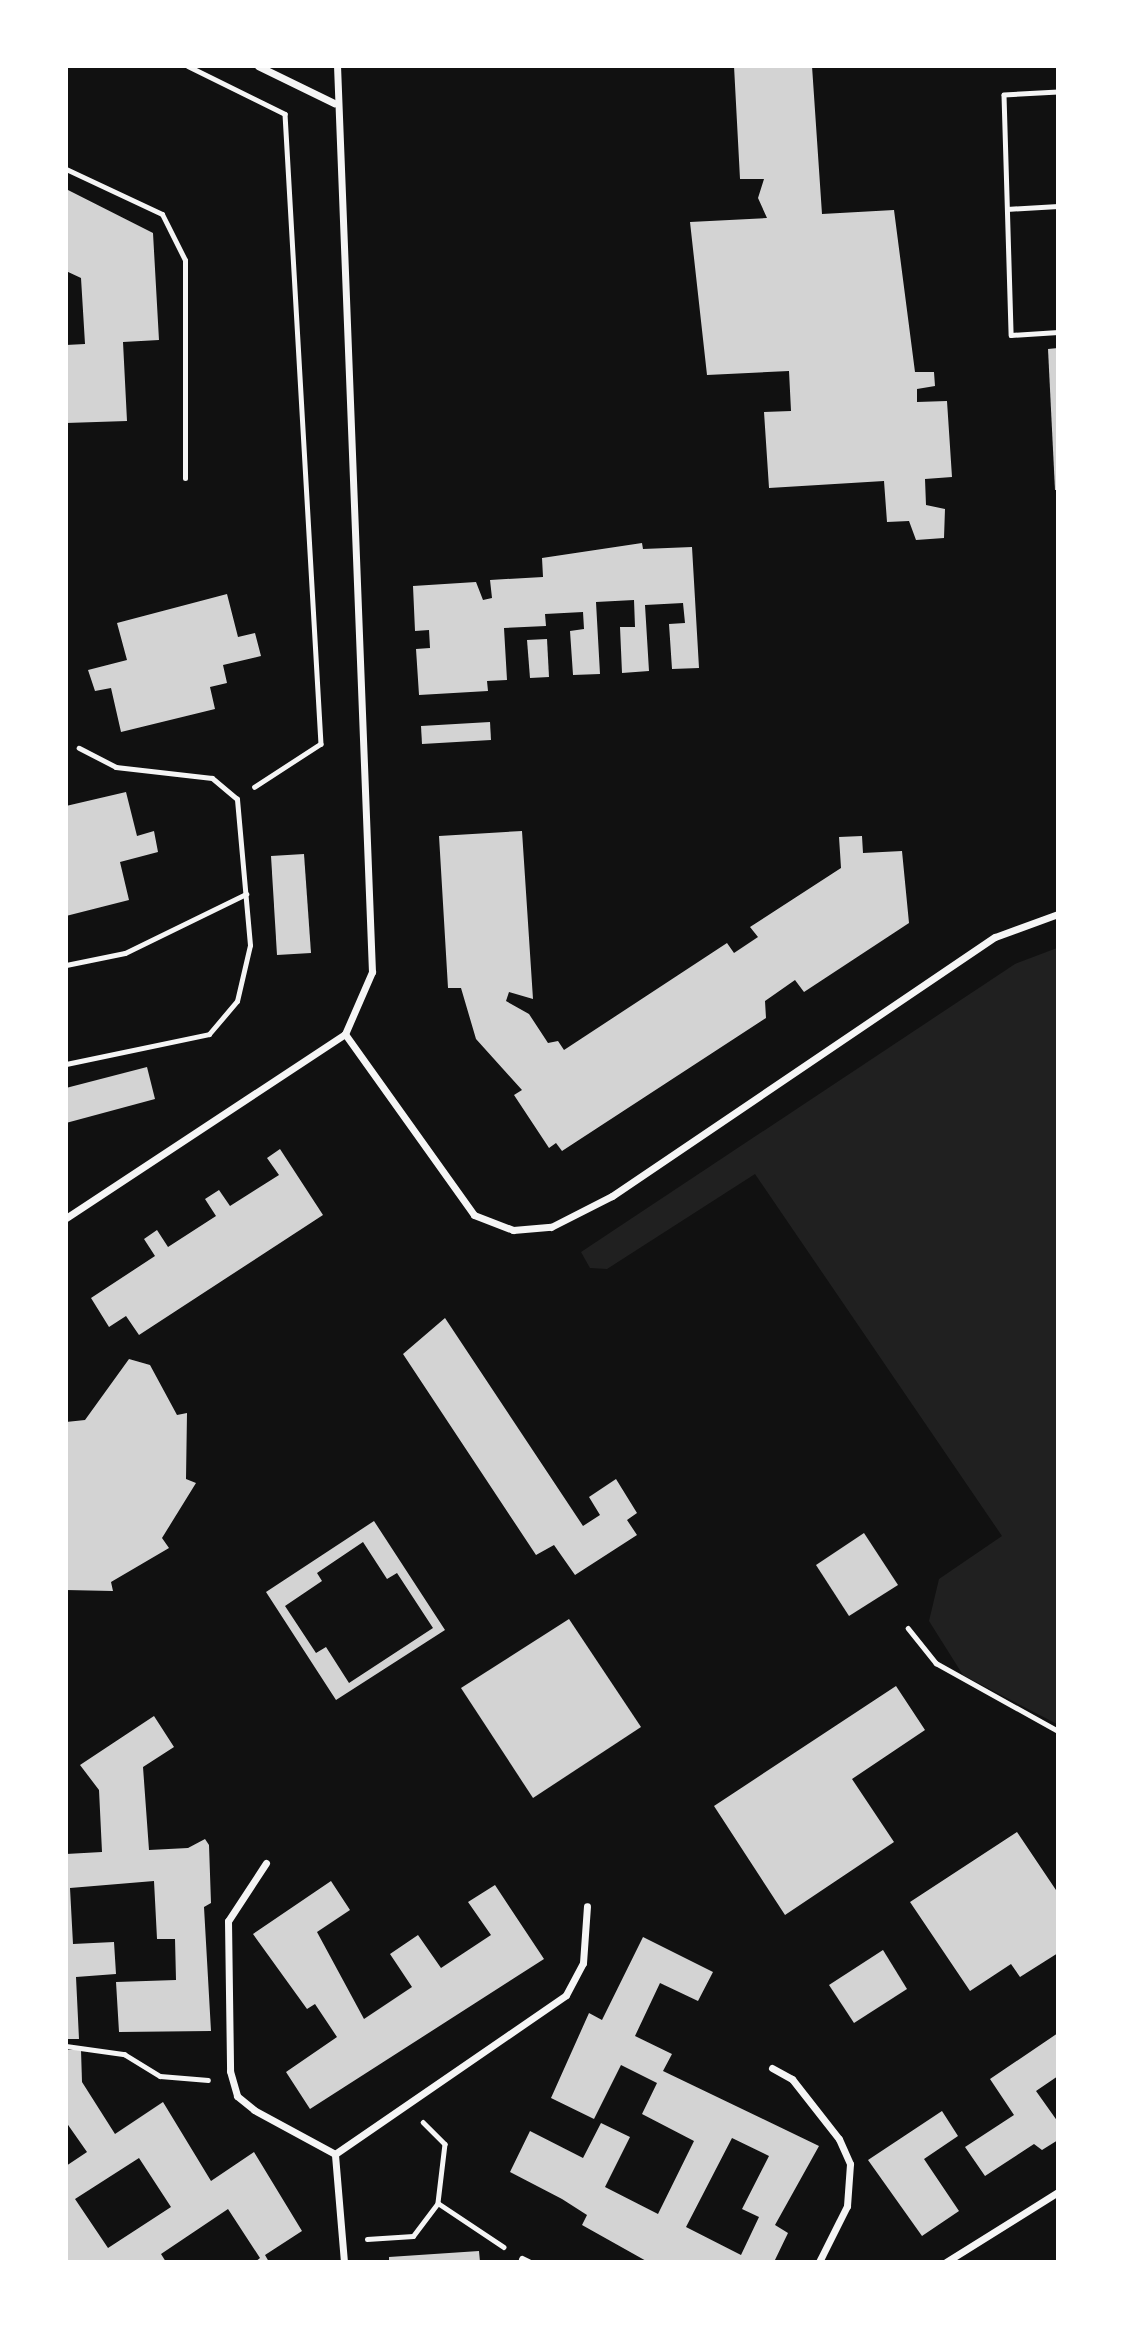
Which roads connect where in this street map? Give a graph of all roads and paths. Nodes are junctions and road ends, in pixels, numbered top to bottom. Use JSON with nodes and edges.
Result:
{"nodes":[{"id":1,"x":188,"y":66,"type":"edge"},
{"id":2,"x":258,"y":66,"type":"edge"},
{"id":3,"x":337,"y":66,"type":"edge"},
{"id":4,"x":1058,"y":92,"type":"edge"},
{"id":5,"x":334,"y":103,"type":"junction"},
{"id":6,"x":66,"y":169,"type":"edge"},
{"id":7,"x":1058,"y":206,"type":"edge"},
{"id":8,"x":1007,"y":209,"type":"junction"},
{"id":9,"x":1058,"y":332,"type":"edge"},
{"id":10,"x":186,"y":478,"type":"dead end"},
{"id":11,"x":79,"y":748,"type":"dead end"},
{"id":12,"x":237,"y":799,"type":"junction"},
{"id":13,"x":246,"y":894,"type":"junction"},
{"id":14,"x":1058,"y":914,"type":"edge"},
{"id":15,"x":66,"y":965,"type":"edge"},
{"id":16,"x":345,"y":1034,"type":"junction"},
{"id":17,"x":66,"y":1064,"type":"edge"},
{"id":18,"x":66,"y":1218,"type":"edge"},
{"id":19,"x":908,"y":1628,"type":"dead end"},
{"id":20,"x":1058,"y":1731,"type":"edge"},
{"id":21,"x":266,"y":1863,"type":"dead end"},
{"id":22,"x":587,"y":1906,"type":"dead end"},
{"id":23,"x":66,"y":2046,"type":"edge"},
{"id":24,"x":772,"y":2068,"type":"dead end"},
{"id":25,"x":234,"y":2082,"type":"junction"},
{"id":26,"x":407,"y":2106,"type":"junction"},
{"id":27,"x":335,"y":2154,"type":"junction"},
{"id":28,"x":1058,"y":2192,"type":"edge"},
{"id":29,"x":438,"y":2203,"type":"junction"},
{"id":30,"x":342,"y":2241,"type":"junction"},
{"id":31,"x":525,"y":2260,"type":"edge"},
{"id":32,"x":344,"y":2262,"type":"edge"},
{"id":33,"x":819,"y":2262,"type":"edge"},
{"id":34,"x":946,"y":2262,"type":"edge"}],
"edges":[{"from":1,"to":12,"type":"path"},
{"from":2,"to":5,"type":"street"},
{"from":3,"to":5,"type":"street"},
{"from":4,"to":8,"type":"path"},
{"from":5,"to":16,"type":"street"},
{"from":6,"to":10,"type":"lane"},
{"from":7,"to":8,"type":"path"},
{"from":8,"to":9,"type":"path"},
{"from":11,"to":12,"type":"lane"},
{"from":12,"to":13,"type":"lane"},
{"from":13,"to":15,"type":"lane"},
{"from":13,"to":17,"type":"lane"},
{"from":14,"to":16,"type":"street"},
{"from":16,"to":18,"type":"street"},
{"from":19,"to":20,"type":"path"},
{"from":21,"to":25,"type":"street"},
{"from":22,"to":26,"type":"street"},
{"from":23,"to":25,"type":"path"},
{"from":24,"to":33,"type":"street"},
{"from":25,"to":27,"type":"street"},
{"from":26,"to":27,"type":"street"},
{"from":26,"to":29,"type":"path"},
{"from":27,"to":30,"type":"street"},
{"from":28,"to":34,"type":"street"},
{"from":29,"to":30,"type":"path"},
{"from":29,"to":31,"type":"path"},
{"from":30,"to":32,"type":"street"}]}
